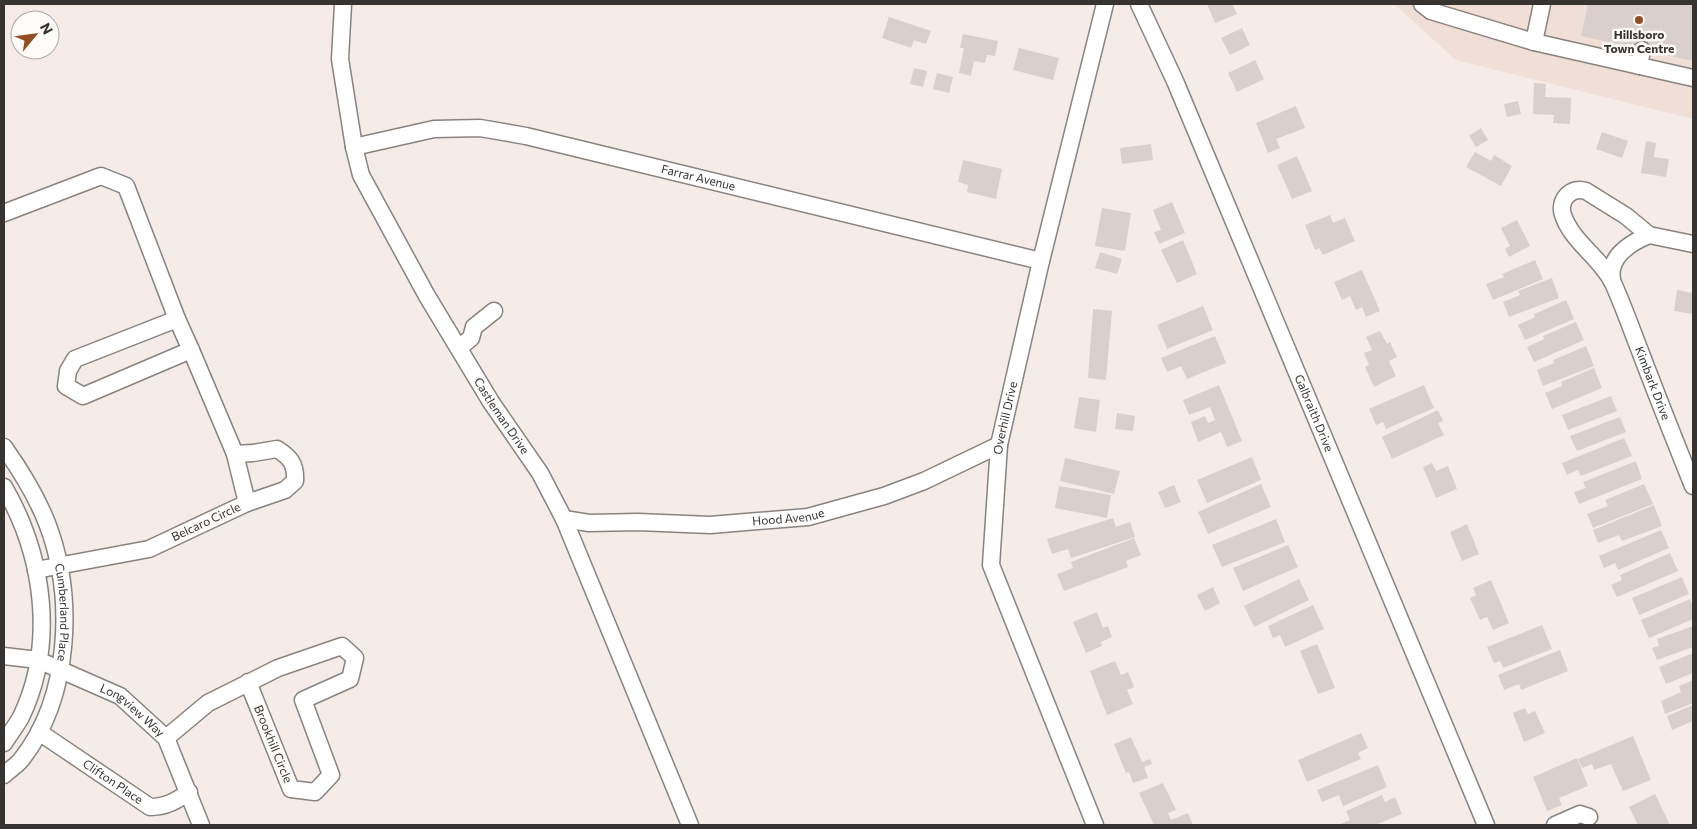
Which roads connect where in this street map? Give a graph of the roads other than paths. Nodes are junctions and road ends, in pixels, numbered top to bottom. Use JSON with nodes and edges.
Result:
{"nodes":[{"id":1,"x":343,"y":4,"type":"edge"},
{"id":2,"x":1105,"y":4,"type":"edge"},
{"id":3,"x":1139,"y":4,"type":"edge"},
{"id":4,"x":1542,"y":4,"type":"edge"},
{"id":5,"x":1426,"y":7,"type":"edge"},
{"id":6,"x":1534,"y":42,"type":"junction"},
{"id":7,"x":1693,"y":78,"type":"edge"},
{"id":8,"x":354,"y":147,"type":"junction"},
{"id":9,"x":4,"y":213,"type":"edge"},
{"id":10,"x":1649,"y":235,"type":"junction"},
{"id":11,"x":1693,"y":244,"type":"edge"},
{"id":12,"x":1041,"y":261,"type":"junction"},
{"id":13,"x":1612,"y":281,"type":"junction"},
{"id":14,"x":494,"y":311,"type":"dead end"},
{"id":15,"x":177,"y":319,"type":"junction"},
{"id":16,"x":459,"y":348,"type":"junction"},
{"id":17,"x":191,"y":350,"type":"junction"},
{"id":18,"x":999,"y":445,"type":"junction"},
{"id":19,"x":4,"y":447,"type":"edge"},
{"id":20,"x":236,"y":454,"type":"junction"},
{"id":21,"x":1693,"y":486,"type":"edge"},
{"id":22,"x":4,"y":488,"type":"edge"},
{"id":23,"x":247,"y":503,"type":"junction"},
{"id":24,"x":564,"y":519,"type":"junction"},
{"id":25,"x":59,"y":566,"type":"junction"},
{"id":26,"x":36,"y":570,"type":"junction"},
{"id":27,"x":4,"y":656,"type":"edge"},
{"id":28,"x":38,"y":660,"type":"junction"},
{"id":29,"x":59,"y":669,"type":"junction"},
{"id":30,"x":248,"y":682,"type":"junction"},
{"id":31,"x":39,"y":732,"type":"junction"},
{"id":32,"x":166,"y":738,"type":"junction"},
{"id":33,"x":4,"y":743,"type":"edge"},
{"id":34,"x":4,"y":775,"type":"edge"},
{"id":35,"x":189,"y":792,"type":"junction"},
{"id":36,"x":1589,"y":819,"type":"edge"},
{"id":37,"x":202,"y":825,"type":"edge"},
{"id":38,"x":690,"y":825,"type":"edge"},
{"id":39,"x":1095,"y":825,"type":"edge"},
{"id":40,"x":1486,"y":825,"type":"edge"},
{"id":41,"x":1555,"y":825,"type":"edge"}],
"edges":[{"from":1,"to":8,"type":"street","name":"Castleman Drive"},
{"from":2,"to":12,"type":"street","name":"Overhill Drive"},
{"from":3,"to":40,"type":"street","name":"Galbraith Drive"},
{"from":4,"to":6,"type":"street"},
{"from":5,"to":6,"type":"street"},
{"from":6,"to":7,"type":"street"},
{"from":8,"to":12,"type":"street","name":"Farrar Avenue"},
{"from":8,"to":16,"type":"street","name":"Castleman Drive"},
{"from":9,"to":15,"type":"street","name":"Belcaro Circle"},
{"from":10,"to":11,"type":"street","name":"Kimbark Drive"},
{"from":10,"to":13,"type":"street"},
{"from":10,"to":13,"type":"street","name":"Kimbark Drive"},
{"from":12,"to":18,"type":"street","name":"Overhill Drive"},
{"from":13,"to":21,"type":"street","name":"Kimbark Drive"},
{"from":14,"to":16,"type":"street"},
{"from":15,"to":17,"type":"street","name":"Belcaro Circle"},
{"from":15,"to":17,"type":"street"},
{"from":16,"to":24,"type":"street","name":"Castleman Drive"},
{"from":17,"to":20,"type":"street","name":"Belcaro Circle"},
{"from":18,"to":24,"type":"street","name":"Hood Avenue"},
{"from":18,"to":39,"type":"street","name":"Overhill Drive"},
{"from":19,"to":25,"type":"street","name":"Cumberland Place"},
{"from":20,"to":23,"type":"street","name":"Belcaro Circle"},
{"from":20,"to":23,"type":"street"},
{"from":22,"to":26,"type":"street","name":"Cumberland Place"},
{"from":23,"to":25,"type":"street","name":"Belcaro Circle"},
{"from":24,"to":38,"type":"street","name":"Castleman Drive"},
{"from":25,"to":26,"type":"street","name":"Belcaro Circle"},
{"from":25,"to":29,"type":"street","name":"Cumberland Place"},
{"from":26,"to":28,"type":"street","name":"Cumberland Place"},
{"from":27,"to":28,"type":"street","name":"Longview Way"},
{"from":28,"to":29,"type":"street","name":"Longview Way"},
{"from":28,"to":33,"type":"street","name":"Cumberland Place"},
{"from":29,"to":31,"type":"street","name":"Cumberland Place"},
{"from":29,"to":32,"type":"street","name":"Longview Way"},
{"from":30,"to":30,"type":"street","name":"Brookhill Circle"},
{"from":30,"to":32,"type":"street","name":"Brookhill Circle"},
{"from":31,"to":34,"type":"street","name":"Cumberland Place"},
{"from":31,"to":35,"type":"street","name":"Clifton Place"},
{"from":32,"to":35,"type":"street","name":"Longview Way"},
{"from":35,"to":37,"type":"street","name":"Longview Way"},
{"from":36,"to":41,"type":"street"}]}
